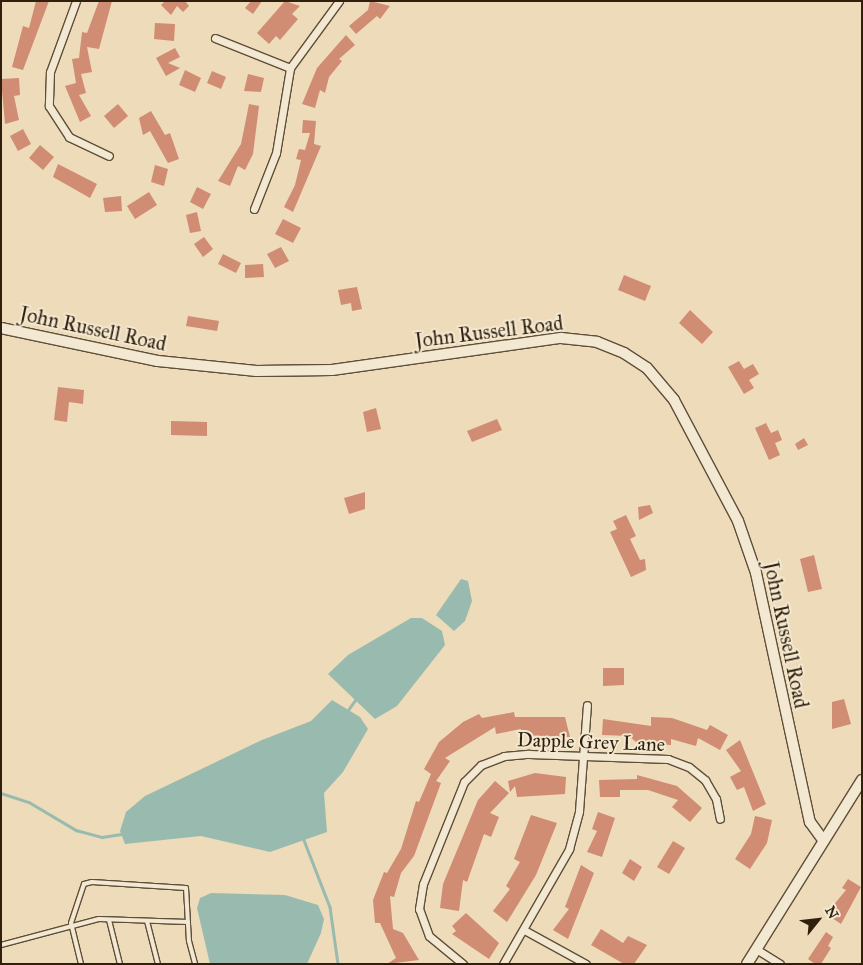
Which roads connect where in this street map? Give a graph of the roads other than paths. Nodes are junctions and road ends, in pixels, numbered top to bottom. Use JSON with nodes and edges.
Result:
{"nodes":[{"id":1,"x":76,"y":1,"type":"edge"},
{"id":2,"x":339,"y":1,"type":"edge"},
{"id":3,"x":215,"y":38,"type":"dead end"},
{"id":4,"x":290,"y":68,"type":"junction"},
{"id":5,"x":110,"y":156,"type":"dead end"},
{"id":6,"x":254,"y":209,"type":"dead end"},
{"id":7,"x":1,"y":328,"type":"edge"},
{"id":8,"x":587,"y":705,"type":"dead end"},
{"id":9,"x":584,"y":757,"type":"junction"},
{"id":10,"x":862,"y":780,"type":"edge"},
{"id":11,"x":720,"y":819,"type":"dead end"},
{"id":12,"x":823,"y":840,"type":"junction"},
{"id":13,"x":109,"y":920,"type":"junction"},
{"id":14,"x":147,"y":921,"type":"junction"},
{"id":15,"x":188,"y":922,"type":"junction"},
{"id":16,"x":71,"y":923,"type":"junction"},
{"id":17,"x":526,"y":931,"type":"junction"},
{"id":18,"x":2,"y":944,"type":"edge"},
{"id":19,"x":756,"y":949,"type":"junction"},
{"id":20,"x":81,"y":964,"type":"edge"},
{"id":21,"x":120,"y":964,"type":"edge"},
{"id":22,"x":158,"y":964,"type":"edge"},
{"id":23,"x":195,"y":964,"type":"edge"},
{"id":24,"x":463,"y":964,"type":"edge"},
{"id":25,"x":504,"y":964,"type":"edge"},
{"id":26,"x":586,"y":964,"type":"edge"},
{"id":27,"x":747,"y":964,"type":"edge"},
{"id":28,"x":780,"y":964,"type":"edge"}],
"edges":[{"from":1,"to":5,"type":"street"},
{"from":2,"to":4,"type":"street"},
{"from":3,"to":4,"type":"street"},
{"from":4,"to":6,"type":"street"},
{"from":7,"to":12,"type":"street","name":"John Russell Road"},
{"from":8,"to":9,"type":"street"},
{"from":9,"to":11,"type":"street","name":"Dapple Grey Lane"},
{"from":9,"to":17,"type":"street"},
{"from":9,"to":24,"type":"street","name":"Dapple Grey Lane"},
{"from":10,"to":12,"type":"street"},
{"from":12,"to":19,"type":"street"},
{"from":13,"to":14,"type":"lane"},
{"from":13,"to":16,"type":"lane"},
{"from":13,"to":21,"type":"lane"},
{"from":14,"to":15,"type":"lane"},
{"from":14,"to":22,"type":"lane"},
{"from":15,"to":16,"type":"lane"},
{"from":15,"to":23,"type":"lane"},
{"from":16,"to":18,"type":"lane"},
{"from":16,"to":20,"type":"lane"},
{"from":17,"to":25,"type":"street"},
{"from":17,"to":26,"type":"street"},
{"from":19,"to":27,"type":"street"},
{"from":19,"to":28,"type":"street"}]}
